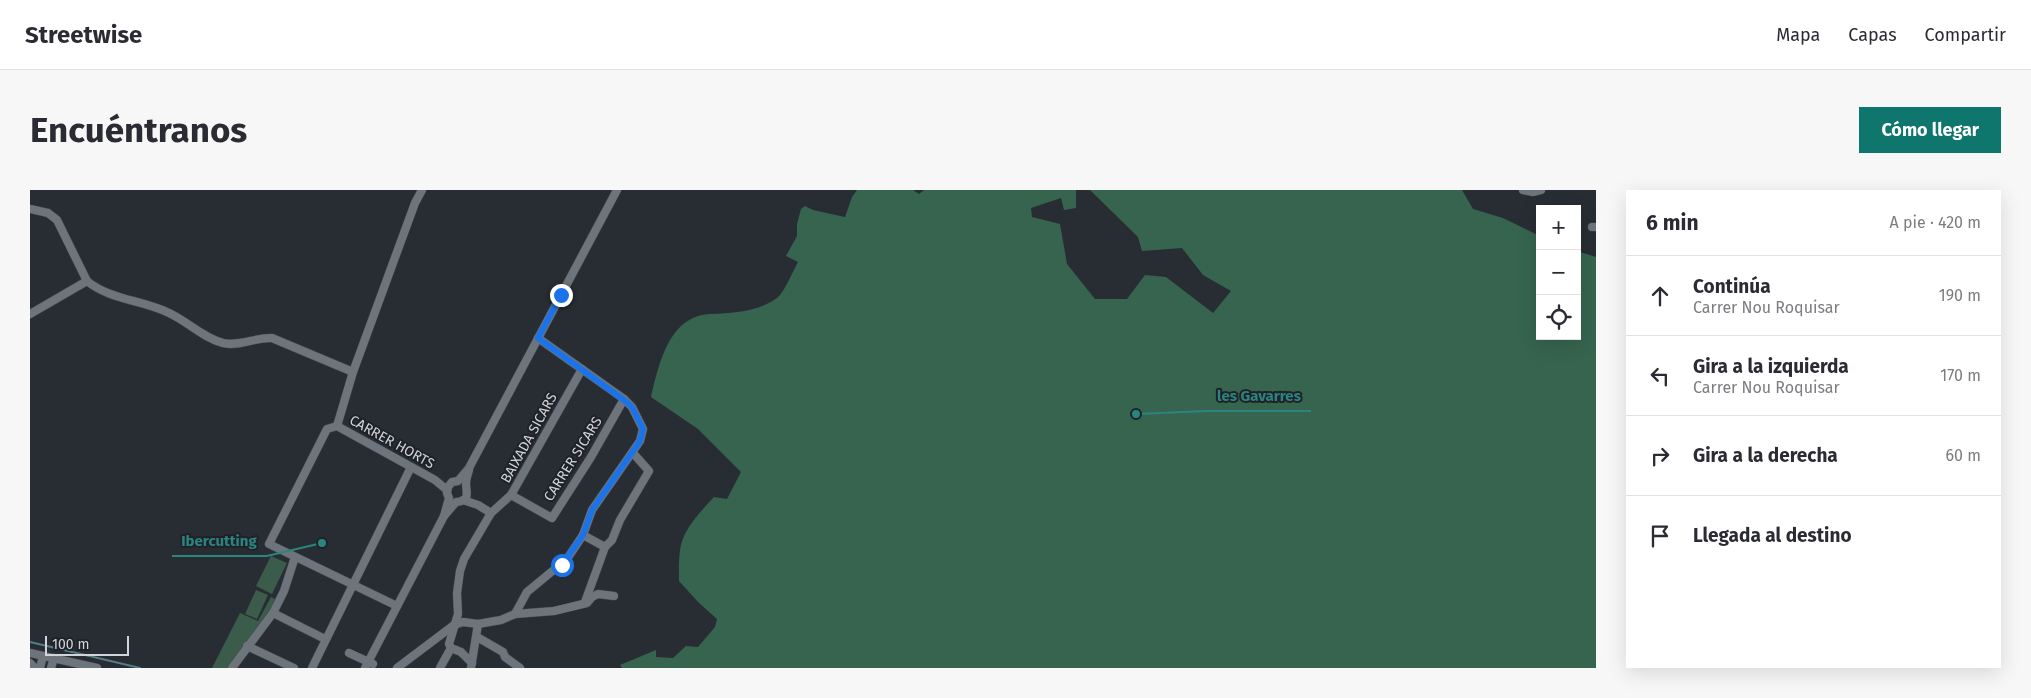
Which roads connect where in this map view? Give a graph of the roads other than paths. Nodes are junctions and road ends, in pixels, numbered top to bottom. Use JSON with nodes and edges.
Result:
{"nodes":[{"id":1,"x":422,"y":190,"type":"edge"},
{"id":2,"x":617,"y":190,"type":"edge"},
{"id":3,"x":1523,"y":190,"type":"edge"},
{"id":4,"x":1541,"y":190,"type":"edge"},
{"id":5,"x":30,"y":209,"type":"edge"},
{"id":6,"x":87,"y":281,"type":"junction"},
{"id":7,"x":30,"y":314,"type":"edge"},
{"id":8,"x":538,"y":338,"type":"junction"},
{"id":9,"x":582,"y":369,"type":"junction"},
{"id":10,"x":353,"y":372,"type":"junction"},
{"id":11,"x":624,"y":400,"type":"junction"},
{"id":12,"x":337,"y":426,"type":"junction"},
{"id":13,"x":633,"y":453,"type":"junction"},
{"id":14,"x":411,"y":467,"type":"junction"},
{"id":15,"x":457,"y":492,"type":"junction"},
{"id":16,"x":511,"y":495,"type":"junction"},
{"id":17,"x":491,"y":513,"type":"junction"},
{"id":18,"x":583,"y":535,"type":"junction"},
{"id":19,"x":605,"y":547,"type":"junction"},
{"id":20,"x":295,"y":557,"type":"junction"},
{"id":21,"x":352,"y":585,"type":"junction"},
{"id":22,"x":614,"y":596,"type":"dead end"},
{"id":23,"x":583,"y":604,"type":"junction"},
{"id":24,"x":396,"y":606,"type":"junction"},
{"id":25,"x":273,"y":613,"type":"junction"},
{"id":26,"x":458,"y":614,"type":"junction"},
{"id":27,"x":515,"y":614,"type":"junction"},
{"id":28,"x":463,"y":622,"type":"junction"},
{"id":29,"x":478,"y":624,"type":"junction"},
{"id":30,"x":454,"y":625,"type":"junction"},
{"id":31,"x":477,"y":637,"type":"junction"},
{"id":32,"x":325,"y":639,"type":"junction"},
{"id":33,"x":247,"y":646,"type":"junction"},
{"id":34,"x":451,"y":648,"type":"junction"},
{"id":35,"x":30,"y":653,"type":"edge"},
{"id":36,"x":349,"y":653,"type":"dead end"},
{"id":37,"x":43,"y":656,"type":"junction"},
{"id":38,"x":54,"y":658,"type":"junction"},
{"id":39,"x":30,"y":663,"type":"edge"},
{"id":40,"x":369,"y":665,"type":"edge"},
{"id":41,"x":509,"y":665,"type":"edge"},
{"id":42,"x":472,"y":666,"type":"edge"},
{"id":43,"x":35,"y":668,"type":"edge"},
{"id":44,"x":40,"y":668,"type":"edge"},
{"id":45,"x":51,"y":668,"type":"edge"},
{"id":46,"x":97,"y":668,"type":"edge"},
{"id":47,"x":232,"y":668,"type":"edge"},
{"id":48,"x":294,"y":668,"type":"edge"},
{"id":49,"x":312,"y":668,"type":"edge"},
{"id":50,"x":397,"y":668,"type":"edge"},
{"id":51,"x":440,"y":668,"type":"edge"},
{"id":52,"x":520,"y":668,"type":"edge"}],
"edges":[{"from":1,"to":10,"type":"street"},
{"from":2,"to":8,"type":"street"},
{"from":3,"to":4,"type":"street"},
{"from":5,"to":6,"type":"street"},
{"from":6,"to":7,"type":"street"},
{"from":6,"to":10,"type":"street"},
{"from":8,"to":9,"type":"street"},
{"from":8,"to":15,"type":"street"},
{"from":9,"to":11,"type":"street"},
{"from":9,"to":16,"type":"street","name":"BAIXADA SICARS"},
{"from":10,"to":12,"type":"street"},
{"from":11,"to":13,"type":"street"},
{"from":11,"to":16,"type":"street","name":"CARRER SICARS"},
{"from":12,"to":14,"type":"street","name":"CARRER HORTS"},
{"from":12,"to":20,"type":"street"},
{"from":13,"to":18,"type":"street"},
{"from":13,"to":19,"type":"street"},
{"from":14,"to":15,"type":"street","name":"CARRER HORTS"},
{"from":14,"to":21,"type":"street"},
{"from":15,"to":17,"type":"street","name":"CARRER HORTS"},
{"from":15,"to":24,"type":"street"},
{"from":16,"to":17,"type":"street","name":"BAIXADA SICARS"},
{"from":17,"to":26,"type":"street","name":"BAIXADA SICARS"},
{"from":18,"to":19,"type":"street"},
{"from":18,"to":27,"type":"street"},
{"from":19,"to":23,"type":"street"},
{"from":20,"to":21,"type":"street"},
{"from":20,"to":25,"type":"street"},
{"from":21,"to":24,"type":"street"},
{"from":21,"to":32,"type":"street"},
{"from":22,"to":23,"type":"street"},
{"from":23,"to":27,"type":"street"},
{"from":24,"to":40,"type":"street"},
{"from":25,"to":32,"type":"street"},
{"from":25,"to":33,"type":"street"},
{"from":26,"to":28,"type":"street"},
{"from":26,"to":30,"type":"street","name":"BAIXADA SICARS"},
{"from":27,"to":29,"type":"street"},
{"from":28,"to":29,"type":"street"},
{"from":28,"to":30,"type":"street"},
{"from":29,"to":31,"type":"street"},
{"from":30,"to":34,"type":"street","name":"BAIXADA SICARS"},
{"from":30,"to":50,"type":"street"},
{"from":31,"to":41,"type":"street"},
{"from":31,"to":42,"type":"street"},
{"from":32,"to":49,"type":"street"},
{"from":33,"to":47,"type":"street"},
{"from":33,"to":48,"type":"street"},
{"from":34,"to":42,"type":"street"},
{"from":34,"to":51,"type":"street"},
{"from":35,"to":37,"type":"street"},
{"from":36,"to":40,"type":"street"},
{"from":37,"to":38,"type":"street"},
{"from":37,"to":44,"type":"street"},
{"from":38,"to":45,"type":"street"},
{"from":38,"to":46,"type":"street"},
{"from":39,"to":43,"type":"street"},
{"from":41,"to":52,"type":"street"}]}
